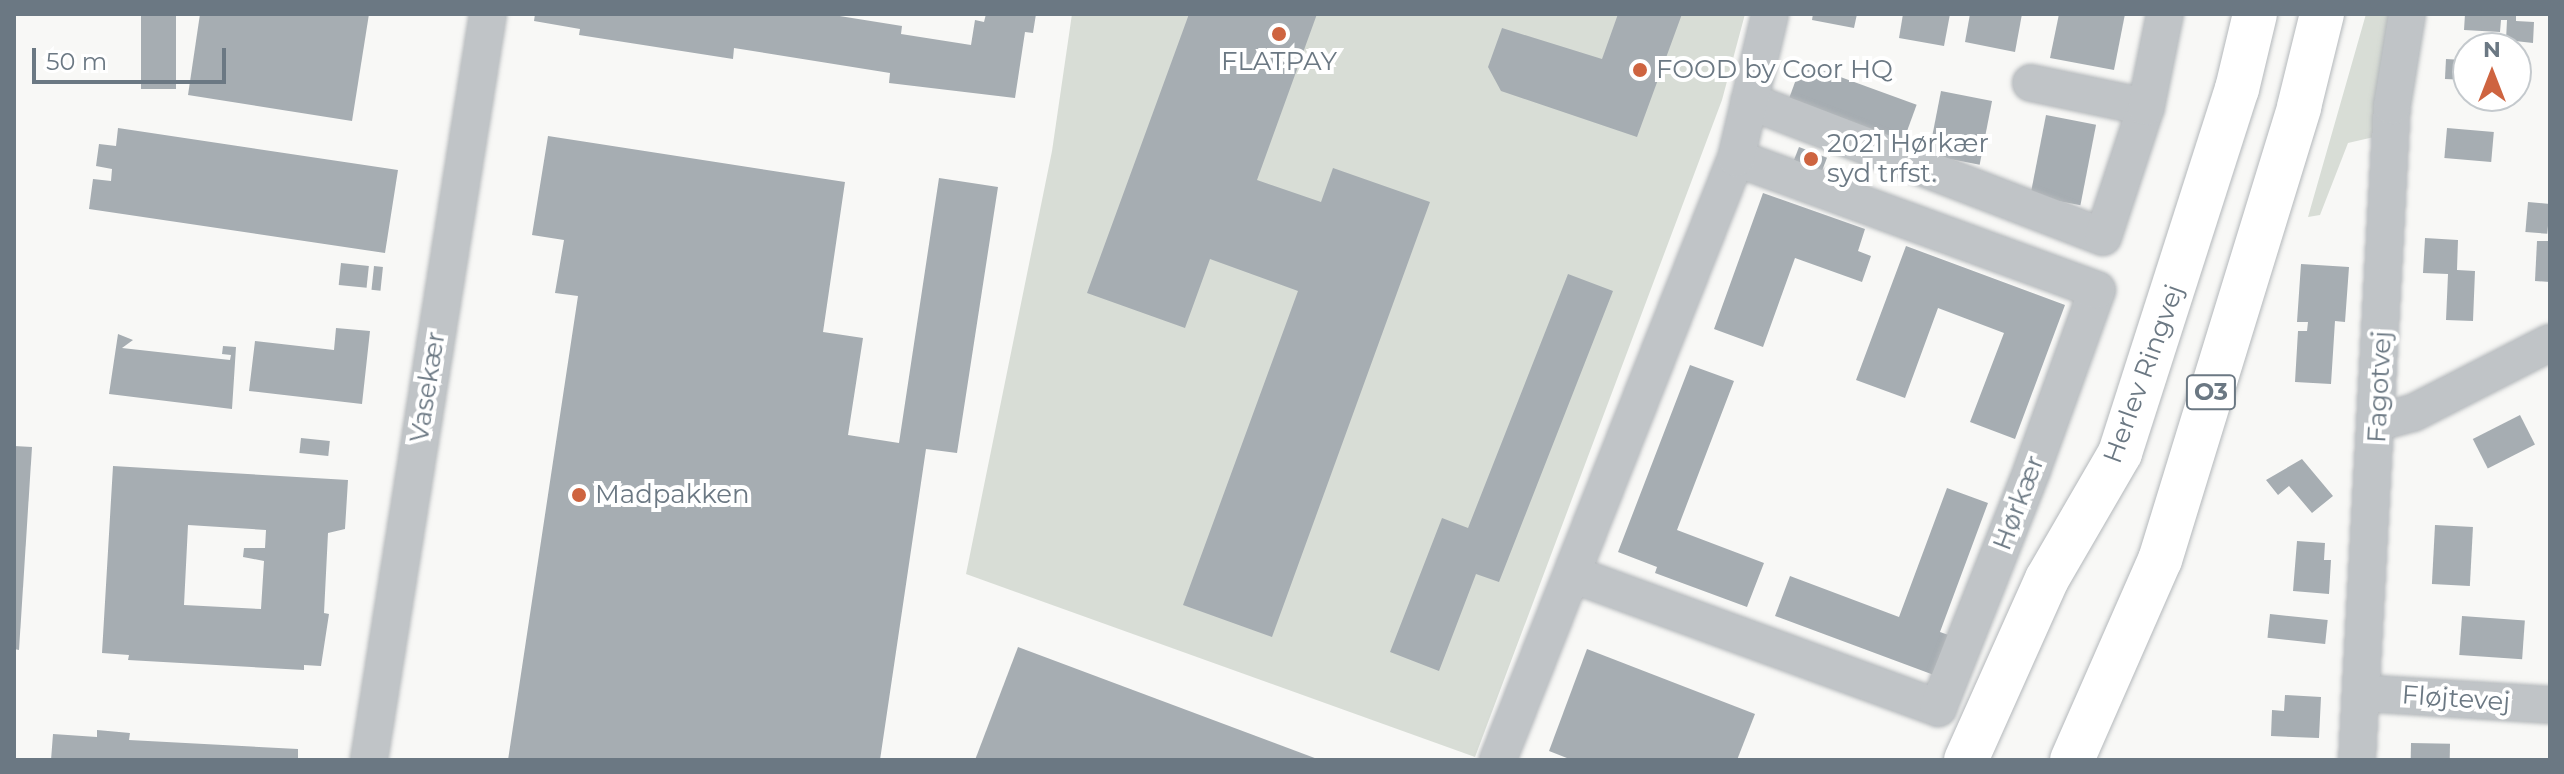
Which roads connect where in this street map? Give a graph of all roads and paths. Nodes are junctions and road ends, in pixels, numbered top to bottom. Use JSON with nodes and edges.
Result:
{"nodes":[{"id":1,"x":488,"y":14,"type":"edge"},
{"id":2,"x":1770,"y":14,"type":"edge"},
{"id":3,"x":2165,"y":14,"type":"edge"},
{"id":4,"x":2255,"y":14,"type":"edge"},
{"id":5,"x":2322,"y":14,"type":"edge"},
{"id":6,"x":2407,"y":14,"type":"edge"},
{"id":7,"x":2031,"y":83,"type":"dead end"},
{"id":8,"x":1749,"y":101,"type":"junction"},
{"id":9,"x":2146,"y":107,"type":"junction"},
{"id":10,"x":1736,"y":158,"type":"junction"},
{"id":11,"x":2550,"y":343,"type":"edge"},
{"id":12,"x":2379,"y":422,"type":"junction"},
{"id":13,"x":1572,"y":574,"type":"junction"},
{"id":14,"x":2361,"y":693,"type":"junction"},
{"id":15,"x":2550,"y":705,"type":"edge"},
{"id":16,"x":369,"y":760,"type":"edge"},
{"id":17,"x":1498,"y":760,"type":"edge"},
{"id":18,"x":1966,"y":760,"type":"edge"},
{"id":19,"x":2072,"y":760,"type":"edge"},
{"id":20,"x":2357,"y":760,"type":"edge"}],
"edges":[{"from":1,"to":16,"type":"street","name":"Vasekær"},
{"from":2,"to":8,"type":"street"},
{"from":3,"to":9,"type":"street"},
{"from":4,"to":18,"type":"main road","name":"Herlev Ringvej","number":"O3"},
{"from":5,"to":19,"type":"main road","number":"O3"},
{"from":6,"to":12,"type":"street","name":"Fagotvej"},
{"from":7,"to":9,"type":"street"},
{"from":8,"to":9,"type":"street"},
{"from":8,"to":10,"type":"street"},
{"from":10,"to":13,"type":"street"},
{"from":10,"to":13,"type":"street","name":"Hørkær"},
{"from":11,"to":12,"type":"street"},
{"from":12,"to":14,"type":"street","name":"Fagotvej"},
{"from":13,"to":17,"type":"street"},
{"from":14,"to":15,"type":"street","name":"Fløjtevej"},
{"from":14,"to":20,"type":"street","name":"Fagotvej"}]}
